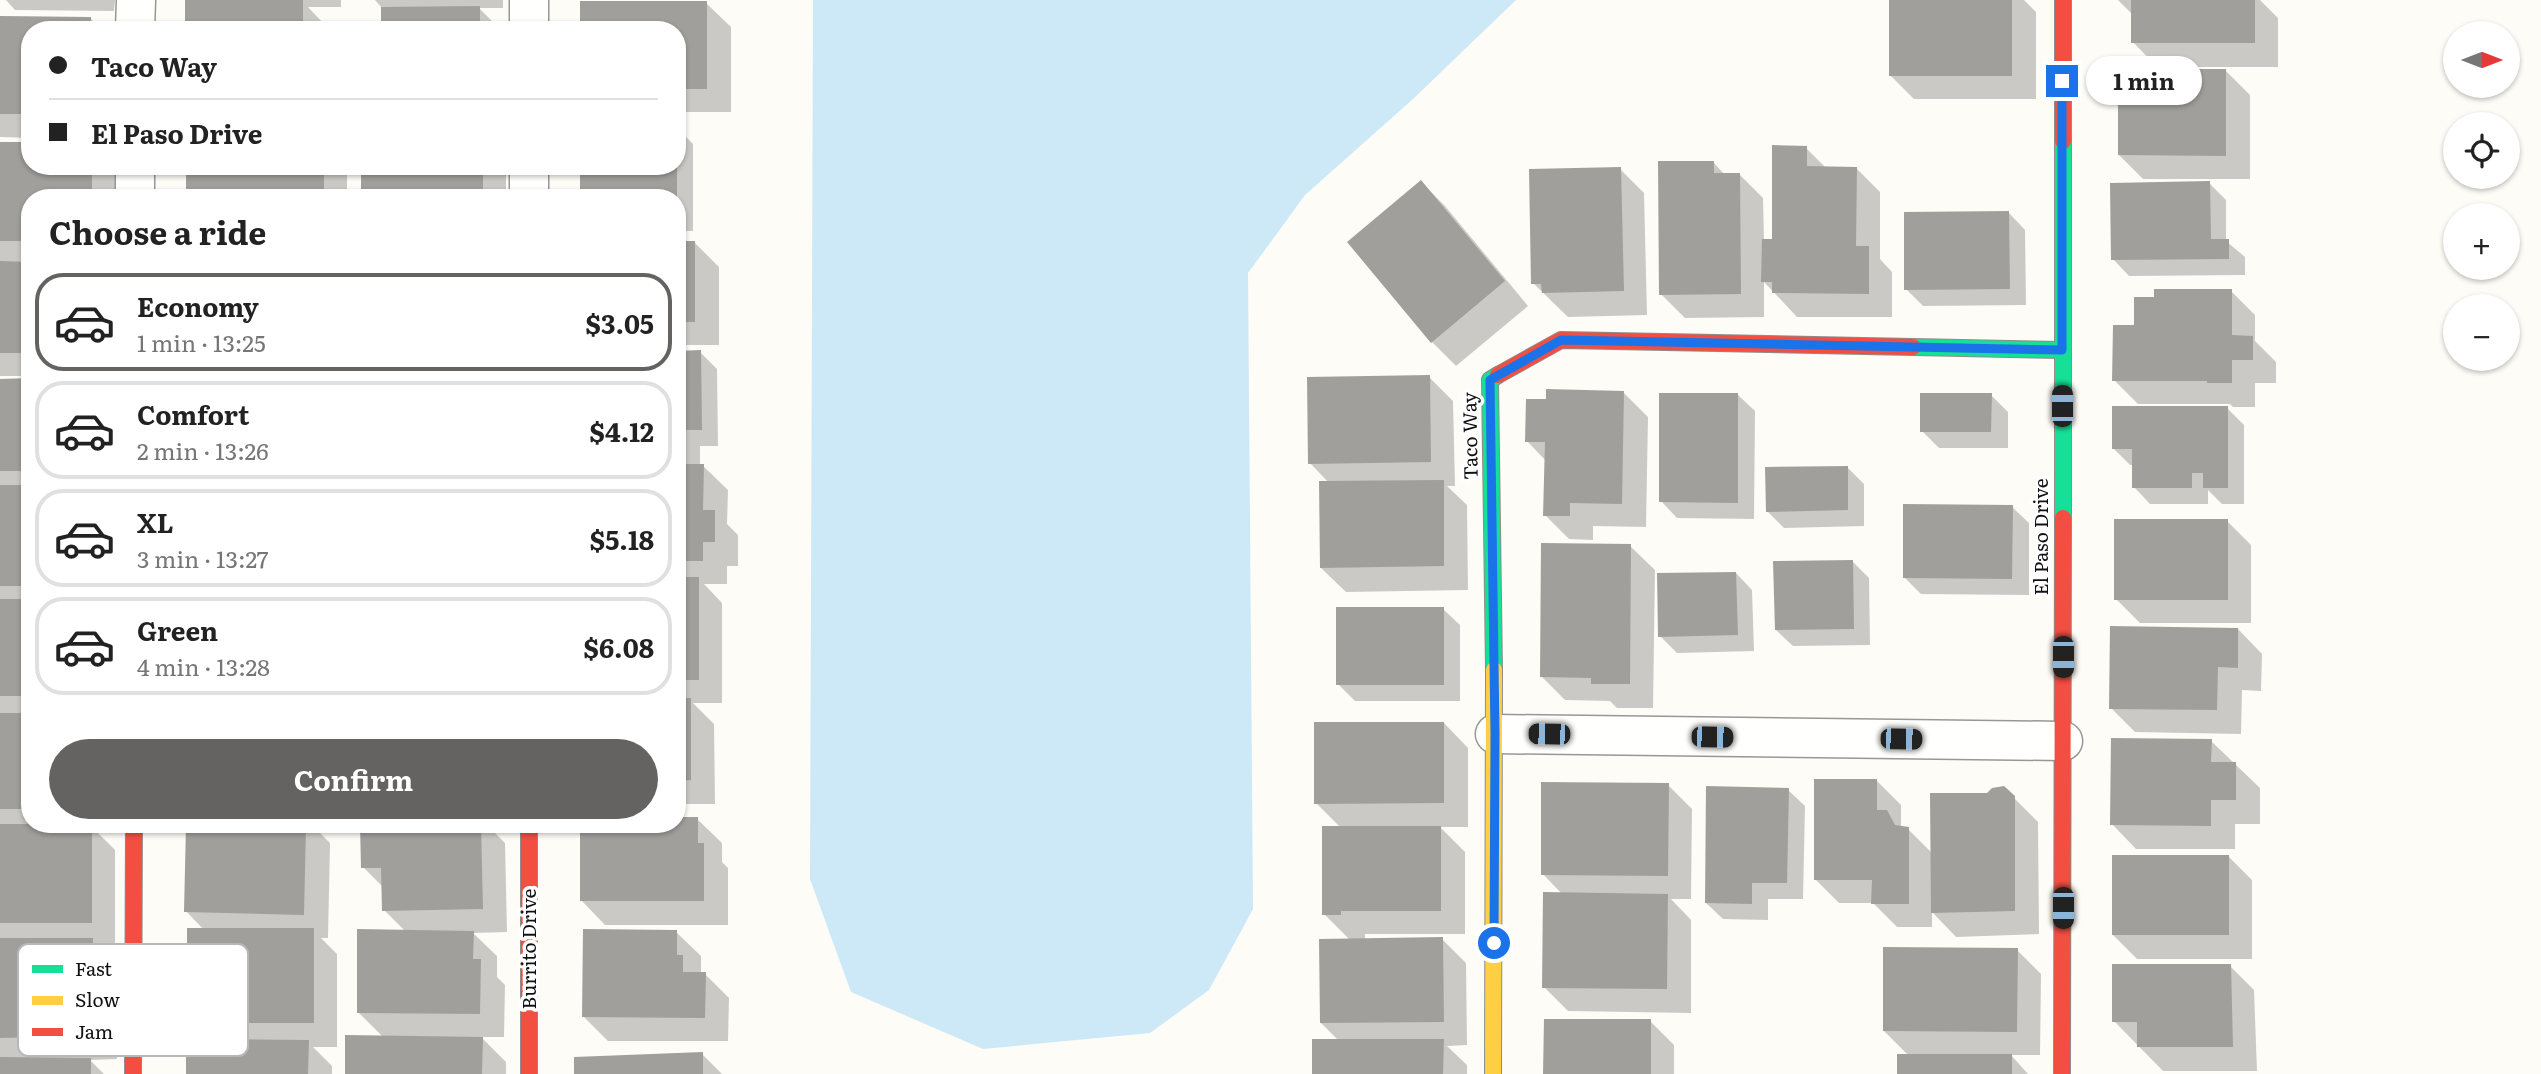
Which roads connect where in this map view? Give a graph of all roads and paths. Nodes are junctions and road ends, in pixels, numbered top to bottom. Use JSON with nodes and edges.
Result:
{"nodes":[{"id":1,"x":135,"y":0,"type":"edge"},
{"id":2,"x":529,"y":0,"type":"edge"},
{"id":3,"x":2063,"y":0,"type":"edge"},
{"id":4,"x":135,"y":21,"type":"edge"},
{"id":5,"x":529,"y":21,"type":"edge"},
{"id":6,"x":2062,"y":350,"type":"junction"},
{"id":7,"x":1495,"y":734,"type":"junction"},
{"id":8,"x":2063,"y":741,"type":"junction"},
{"id":9,"x":134,"y":833,"type":"edge"},
{"id":10,"x":529,"y":833,"type":"edge"},
{"id":11,"x":134,"y":944,"type":"edge"},
{"id":12,"x":133,"y":1056,"type":"edge"},
{"id":13,"x":133,"y":1074,"type":"edge"},
{"id":14,"x":529,"y":1074,"type":"edge"},
{"id":15,"x":1493,"y":1074,"type":"edge"},
{"id":16,"x":2062,"y":1074,"type":"edge"}],
"edges":[{"from":1,"to":4,"type":"street"},
{"from":2,"to":5,"type":"street"},
{"from":3,"to":6,"type":"street","name":"El Paso Drive"},
{"from":6,"to":7,"type":"street","name":"Taco Way"},
{"from":6,"to":8,"type":"street","name":"El Paso Drive"},
{"from":7,"to":8,"type":"street"},
{"from":7,"to":15,"type":"street","name":"Taco Way"},
{"from":8,"to":16,"type":"street","name":"El Paso Drive"},
{"from":9,"to":11,"type":"street"},
{"from":10,"to":14,"type":"street","name":"Burrito Drive"},
{"from":12,"to":13,"type":"street"}]}
